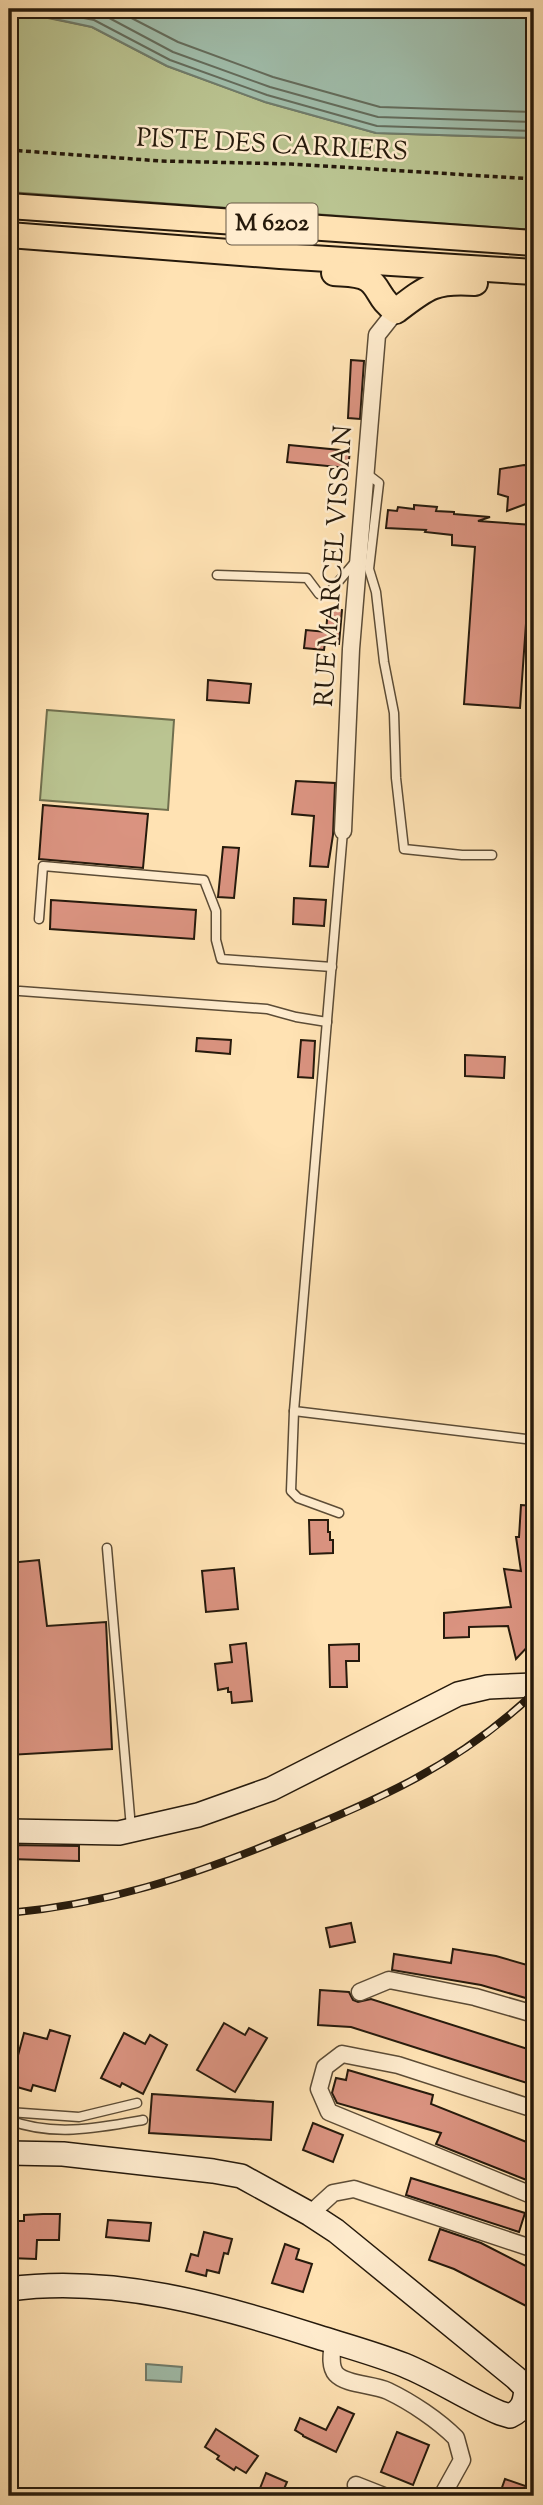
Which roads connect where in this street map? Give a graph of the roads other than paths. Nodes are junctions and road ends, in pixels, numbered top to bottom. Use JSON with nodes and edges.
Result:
{"nodes":[{"id":1,"x":9,"y":206,"type":"edge"},
{"id":2,"x":9,"y":235,"type":"edge"},
{"id":3,"x":534,"y":243,"type":"edge"},
{"id":4,"x":280,"y":256,"type":"junction"},
{"id":5,"x":534,"y":272,"type":"edge"},
{"id":6,"x":396,"y":311,"type":"junction"},
{"id":7,"x":366,"y":473,"type":"junction"},
{"id":8,"x":359,"y":557,"type":"junction"},
{"id":9,"x":217,"y":575,"type":"dead end"},
{"id":10,"x":343,"y":831,"type":"joint"},
{"id":11,"x":492,"y":855,"type":"dead end"},
{"id":12,"x":39,"y":919,"type":"dead end"},
{"id":13,"x":332,"y":967,"type":"junction"},
{"id":14,"x":20,"y":991,"type":"dead end"},
{"id":15,"x":327,"y":1022,"type":"junction"},
{"id":16,"x":294,"y":1411,"type":"junction"},
{"id":17,"x":534,"y":1440,"type":"edge"},
{"id":18,"x":339,"y":1513,"type":"dead end"},
{"id":19,"x":107,"y":1548,"type":"dead end"},
{"id":20,"x":534,"y":1685,"type":"edge"},
{"id":21,"x":9,"y":1831,"type":"edge"},
{"id":22,"x":131,"y":1831,"type":"junction"},
{"id":23,"x":360,"y":1992,"type":"dead end"},
{"id":24,"x":534,"y":2014,"type":"edge"},
{"id":25,"x":137,"y":2103,"type":"dead end"},
{"id":26,"x":534,"y":2109,"type":"edge"},
{"id":27,"x":9,"y":2112,"type":"edge"},
{"id":28,"x":9,"y":2120,"type":"edge"},
{"id":29,"x":143,"y":2120,"type":"dead end"},
{"id":30,"x":9,"y":2153,"type":"edge"},
{"id":31,"x":534,"y":2196,"type":"edge"},
{"id":32,"x":310,"y":2214,"type":"junction"},
{"id":33,"x":534,"y":2249,"type":"edge"},
{"id":34,"x":9,"y":2289,"type":"edge"},
{"id":35,"x":332,"y":2342,"type":"junction"},
{"id":36,"x":356,"y":2485,"type":"dead end"},
{"id":37,"x":384,"y":2496,"type":"edge"},
{"id":38,"x":442,"y":2496,"type":"edge"}],
"edges":[{"from":1,"to":3,"type":"main road","number":"M 6202"},
{"from":2,"to":4,"type":"main road","number":"M 6202"},
{"from":4,"to":5,"type":"main road","number":"M 6202"},
{"from":4,"to":6,"type":"main road"},
{"from":5,"to":6,"type":"main road"},
{"from":6,"to":7,"type":"street","name":"RUE MARCEL VISSAN"},
{"from":7,"to":8,"type":"street","name":"RUE MARCEL VISSAN"},
{"from":7,"to":11,"type":"lane"},
{"from":8,"to":9,"type":"lane"},
{"from":8,"to":10,"type":"street","name":"RUE MARCEL VISSAN"},
{"from":10,"to":13,"type":"lane"},
{"from":12,"to":13,"type":"lane"},
{"from":13,"to":15,"type":"lane"},
{"from":14,"to":15,"type":"lane"},
{"from":15,"to":16,"type":"lane"},
{"from":16,"to":17,"type":"lane"},
{"from":16,"to":18,"type":"lane"},
{"from":19,"to":22,"type":"lane"},
{"from":20,"to":22,"type":"street"},
{"from":21,"to":22,"type":"street"},
{"from":23,"to":24,"type":"street"},
{"from":25,"to":27,"type":"lane"},
{"from":26,"to":31,"type":"street"},
{"from":28,"to":29,"type":"lane"},
{"from":30,"to":32,"type":"street"},
{"from":32,"to":33,"type":"street"},
{"from":32,"to":35,"type":"street"},
{"from":34,"to":35,"type":"street"},
{"from":35,"to":38,"type":"street"},
{"from":36,"to":37,"type":"street"}]}
